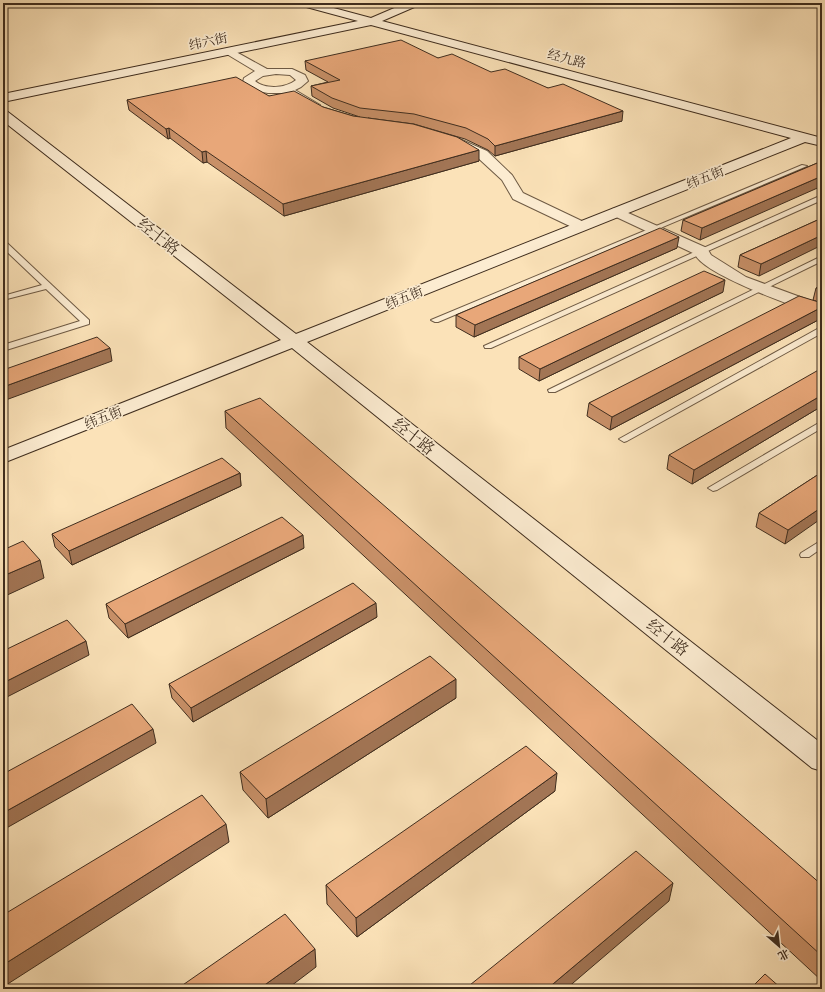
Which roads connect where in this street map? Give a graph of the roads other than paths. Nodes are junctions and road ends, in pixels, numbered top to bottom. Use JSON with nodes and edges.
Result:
{"nodes":[{"id":1,"x":303,"y":3,"type":"edge"},
{"id":2,"x":415,"y":3,"type":"edge"},
{"id":3,"x":372,"y":21,"type":"junction"},
{"id":4,"x":229,"y":51,"type":"junction"},
{"id":5,"x":265,"y":72,"type":"junction"},
{"id":6,"x":284,"y":88,"type":"junction"},
{"id":7,"x":3,"y":98,"type":"edge"},
{"id":8,"x":328,"y":112,"type":"edge"},
{"id":9,"x":3,"y":115,"type":"edge"},
{"id":10,"x":442,"y":137,"type":"edge"},
{"id":11,"x":805,"y":137,"type":"junction"},
{"id":12,"x":822,"y":142,"type":"edge"},
{"id":13,"x":804,"y":166,"type":"dead end"},
{"id":14,"x":822,"y":197,"type":"edge"},
{"id":15,"x":617,"y":212,"type":"junction"},
{"id":16,"x":581,"y":226,"type":"junction"},
{"id":17,"x":654,"y":229,"type":"junction"},
{"id":18,"x":3,"y":244,"type":"edge"},
{"id":19,"x":702,"y":251,"type":"junction"},
{"id":20,"x":12,"y":252,"type":"junction"},
{"id":21,"x":3,"y":254,"type":"edge"},
{"id":22,"x":822,"y":258,"type":"edge"},
{"id":23,"x":48,"y":286,"type":"junction"},
{"id":24,"x":761,"y":288,"type":"junction"},
{"id":25,"x":3,"y":298,"type":"edge"},
{"id":26,"x":822,"y":310,"type":"edge"},
{"id":27,"x":435,"y":320,"type":"dead end"},
{"id":28,"x":822,"y":330,"type":"edge"},
{"id":29,"x":294,"y":341,"type":"junction"},
{"id":30,"x":488,"y":346,"type":"dead end"},
{"id":31,"x":3,"y":348,"type":"edge"},
{"id":32,"x":552,"y":390,"type":"dead end"},
{"id":33,"x":822,"y":424,"type":"edge"},
{"id":34,"x":624,"y":439,"type":"dead end"},
{"id":35,"x":3,"y":457,"type":"edge"},
{"id":36,"x":713,"y":488,"type":"dead end"},
{"id":37,"x":822,"y":543,"type":"edge"},
{"id":38,"x":805,"y":555,"type":"dead end"},
{"id":39,"x":822,"y":760,"type":"edge"}],
"edges":[{"from":1,"to":3,"type":"street","name":"经九路"},
{"from":2,"to":3,"type":"street","name":"纬六街"},
{"from":3,"to":4,"type":"street","name":"纬六街"},
{"from":3,"to":11,"type":"street","name":"经九路"},
{"from":4,"to":5,"type":"street"},
{"from":4,"to":7,"type":"street","name":"纬六街"},
{"from":5,"to":6,"type":"street"},
{"from":5,"to":6,"type":"street"},
{"from":6,"to":8,"type":"street"},
{"from":9,"to":29,"type":"street","name":"经十路"},
{"from":10,"to":16,"type":"street"},
{"from":11,"to":12,"type":"street","name":"经九路"},
{"from":11,"to":15,"type":"street","name":"纬五街"},
{"from":13,"to":17,"type":"lane"},
{"from":14,"to":19,"type":"lane"},
{"from":15,"to":16,"type":"street","name":"纬五街"},
{"from":15,"to":17,"type":"street"},
{"from":16,"to":29,"type":"street","name":"纬五街"},
{"from":17,"to":19,"type":"street"},
{"from":17,"to":27,"type":"lane"},
{"from":18,"to":20,"type":"lane"},
{"from":19,"to":24,"type":"street"},
{"from":19,"to":30,"type":"lane"},
{"from":20,"to":21,"type":"lane"},
{"from":20,"to":23,"type":"lane"},
{"from":22,"to":24,"type":"lane"},
{"from":23,"to":25,"type":"lane"},
{"from":23,"to":31,"type":"lane"},
{"from":24,"to":26,"type":"street"},
{"from":24,"to":32,"type":"lane"},
{"from":28,"to":34,"type":"lane"},
{"from":29,"to":35,"type":"street","name":"纬五街"},
{"from":29,"to":39,"type":"street","name":"经十路"},
{"from":33,"to":36,"type":"lane"},
{"from":37,"to":38,"type":"lane"}]}
